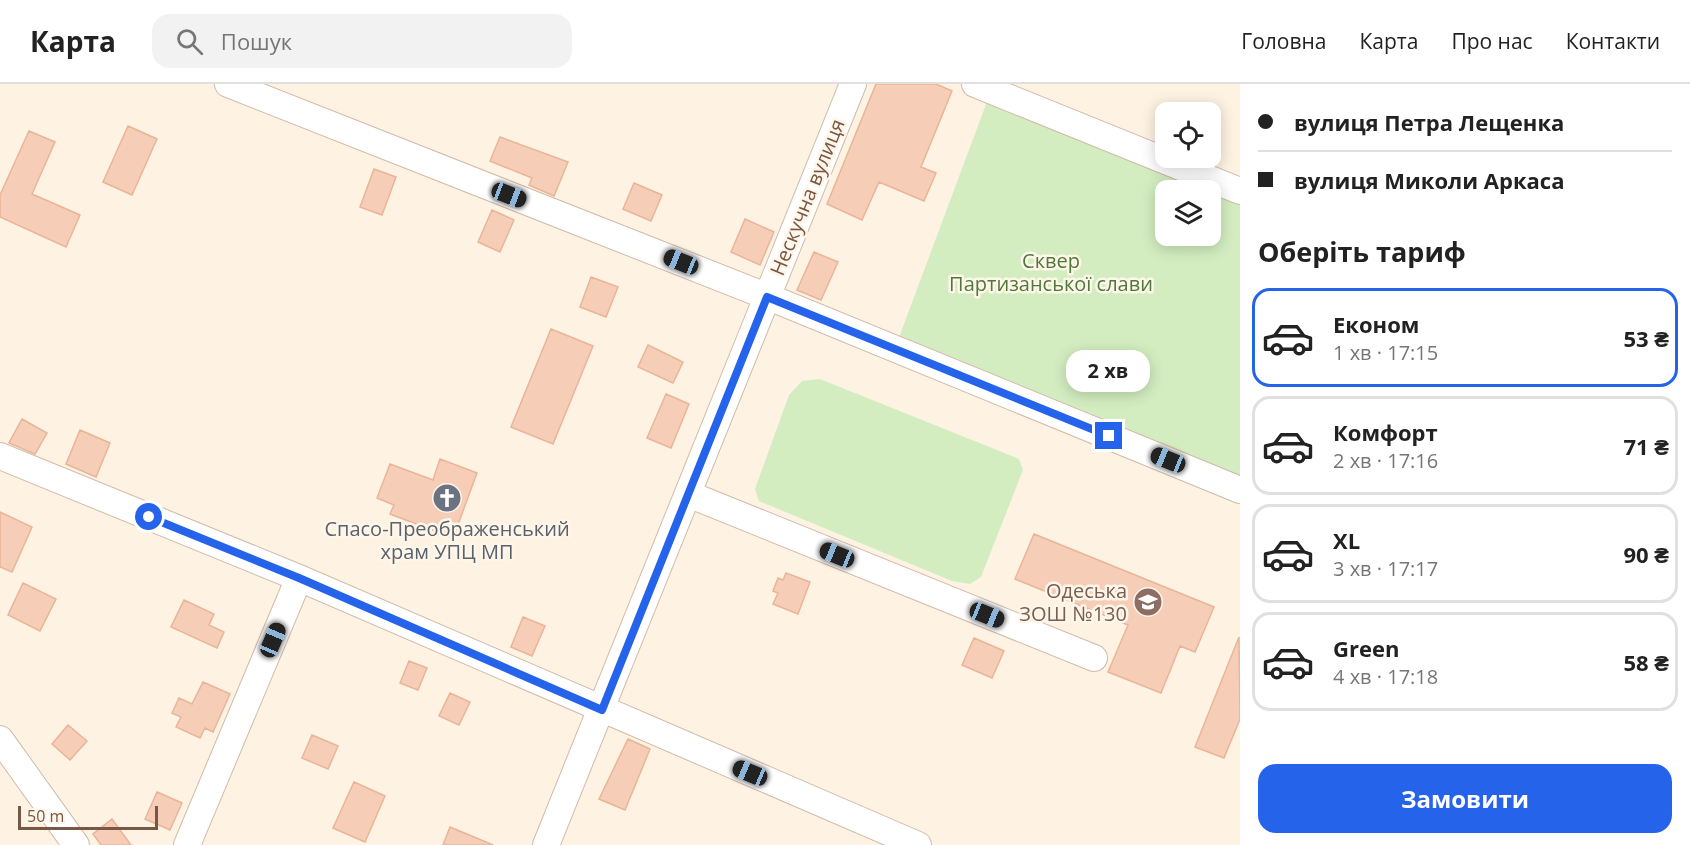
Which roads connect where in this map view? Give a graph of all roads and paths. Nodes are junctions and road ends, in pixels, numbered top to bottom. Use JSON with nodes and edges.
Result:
{"nodes":[{"id":1,"x":228,"y":84,"type":"edge"},
{"id":2,"x":853,"y":84,"type":"edge"},
{"id":3,"x":975,"y":84,"type":"edge"},
{"id":4,"x":1240,"y":191,"type":"edge"},
{"id":5,"x":767,"y":297,"type":"junction"},
{"id":6,"x":0,"y":456,"type":"edge"},
{"id":7,"x":1240,"y":490,"type":"edge"},
{"id":8,"x":688,"y":494,"type":"junction"},
{"id":9,"x":299,"y":578,"type":"junction"},
{"id":10,"x":1094,"y":658,"type":"dead end"},
{"id":11,"x":602,"y":710,"type":"junction"},
{"id":12,"x":0,"y":739,"type":"edge"},
{"id":13,"x":76,"y":845,"type":"edge"},
{"id":14,"x":187,"y":845,"type":"edge"},
{"id":15,"x":546,"y":845,"type":"edge"},
{"id":16,"x":918,"y":845,"type":"edge"}],
"edges":[{"from":1,"to":5,"type":"street"},
{"from":2,"to":5,"type":"street","name":"Нескучна вулиця"},
{"from":3,"to":4,"type":"street"},
{"from":5,"to":7,"type":"street"},
{"from":5,"to":8,"type":"street","name":"Нескучна вулиця"},
{"from":6,"to":9,"type":"street"},
{"from":8,"to":10,"type":"street"},
{"from":8,"to":11,"type":"street","name":"Нескучна вулиця"},
{"from":9,"to":11,"type":"street"},
{"from":9,"to":14,"type":"street"},
{"from":11,"to":15,"type":"street","name":"Нескучна вулиця"},
{"from":11,"to":16,"type":"street"},
{"from":12,"to":13,"type":"street"}]}
